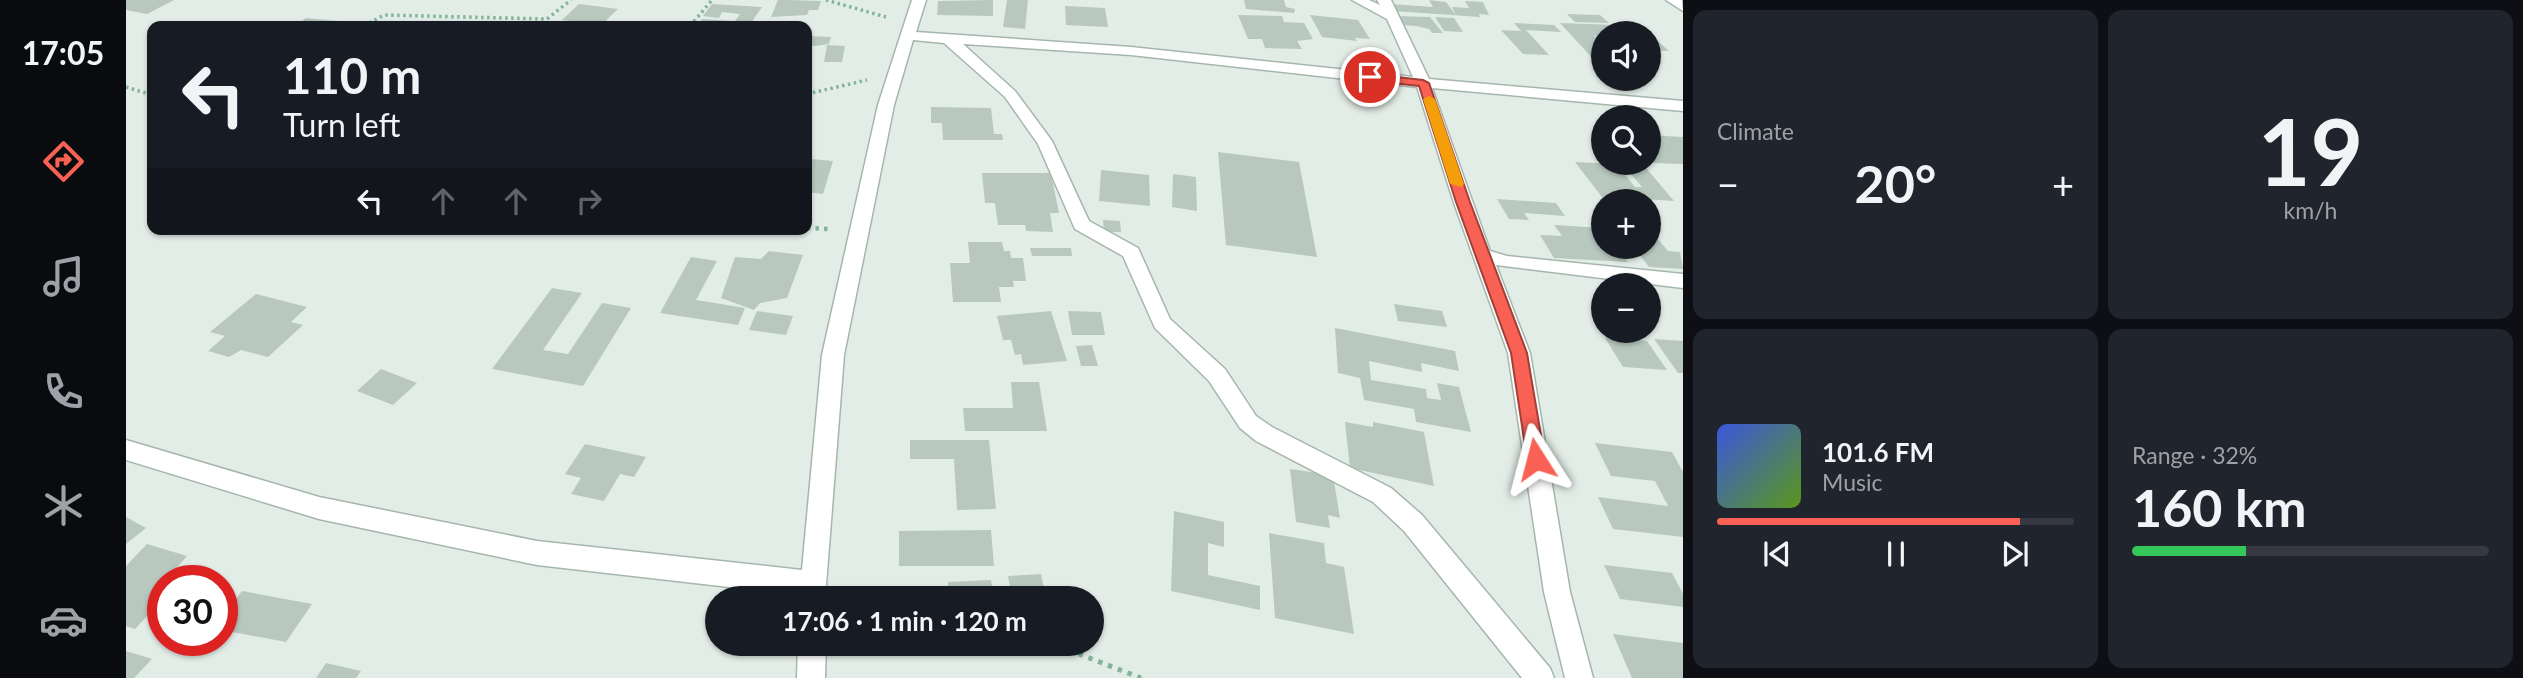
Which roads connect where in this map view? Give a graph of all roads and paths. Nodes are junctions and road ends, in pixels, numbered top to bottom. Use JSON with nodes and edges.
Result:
{"nodes":[{"id":1,"x":570,"y":0,"type":"edge"},
{"id":2,"x":712,"y":0,"type":"edge"},
{"id":3,"x":826,"y":0,"type":"edge"},
{"id":4,"x":919,"y":0,"type":"edge"},
{"id":5,"x":1359,"y":0,"type":"edge"},
{"id":6,"x":1384,"y":0,"type":"edge"},
{"id":7,"x":1673,"y":0,"type":"edge"},
{"id":8,"x":1683,"y":7,"type":"edge"},
{"id":9,"x":1394,"y":17,"type":"junction"},
{"id":10,"x":373,"y":21,"type":"edge"},
{"id":11,"x":694,"y":21,"type":"edge"},
{"id":12,"x":910,"y":30,"type":"junction"},
{"id":13,"x":948,"y":39,"type":"junction"},
{"id":14,"x":897,"y":74,"type":"junction"},
{"id":15,"x":1423,"y":83,"type":"junction"},
{"id":16,"x":126,"y":87,"type":"edge"},
{"id":17,"x":147,"y":93,"type":"edge"},
{"id":18,"x":812,"y":93,"type":"edge"},
{"id":19,"x":1683,"y":106,"type":"edge"},
{"id":20,"x":1483,"y":255,"type":"junction"},
{"id":21,"x":1683,"y":281,"type":"edge"},
{"id":22,"x":126,"y":450,"type":"edge"},
{"id":23,"x":777,"y":586,"type":"edge"},
{"id":24,"x":813,"y":586,"type":"edge"},
{"id":25,"x":812,"y":656,"type":"edge"},
{"id":26,"x":1084,"y":656,"type":"edge"},
{"id":27,"x":811,"y":678,"type":"edge"},
{"id":28,"x":1141,"y":678,"type":"edge"},
{"id":29,"x":1540,"y":678,"type":"edge"},
{"id":30,"x":1580,"y":678,"type":"edge"}],
"edges":[{"from":1,"to":10,"type":"path"},
{"from":2,"to":11,"type":"path"},
{"from":3,"to":12,"type":"path"},
{"from":4,"to":12,"type":"street"},
{"from":5,"to":9,"type":"street"},
{"from":6,"to":9,"type":"street"},
{"from":7,"to":8,"type":"street"},
{"from":9,"to":15,"type":"street"},
{"from":12,"to":13,"type":"street"},
{"from":12,"to":14,"type":"street"},
{"from":13,"to":15,"type":"street"},
{"from":13,"to":29,"type":"street"},
{"from":14,"to":18,"type":"path"},
{"from":14,"to":24,"type":"street"},
{"from":15,"to":19,"type":"street"},
{"from":15,"to":20,"type":"street"},
{"from":16,"to":17,"type":"path"},
{"from":20,"to":21,"type":"street"},
{"from":20,"to":30,"type":"street"},
{"from":22,"to":23,"type":"street"},
{"from":25,"to":27,"type":"street"},
{"from":26,"to":28,"type":"path"}]}
